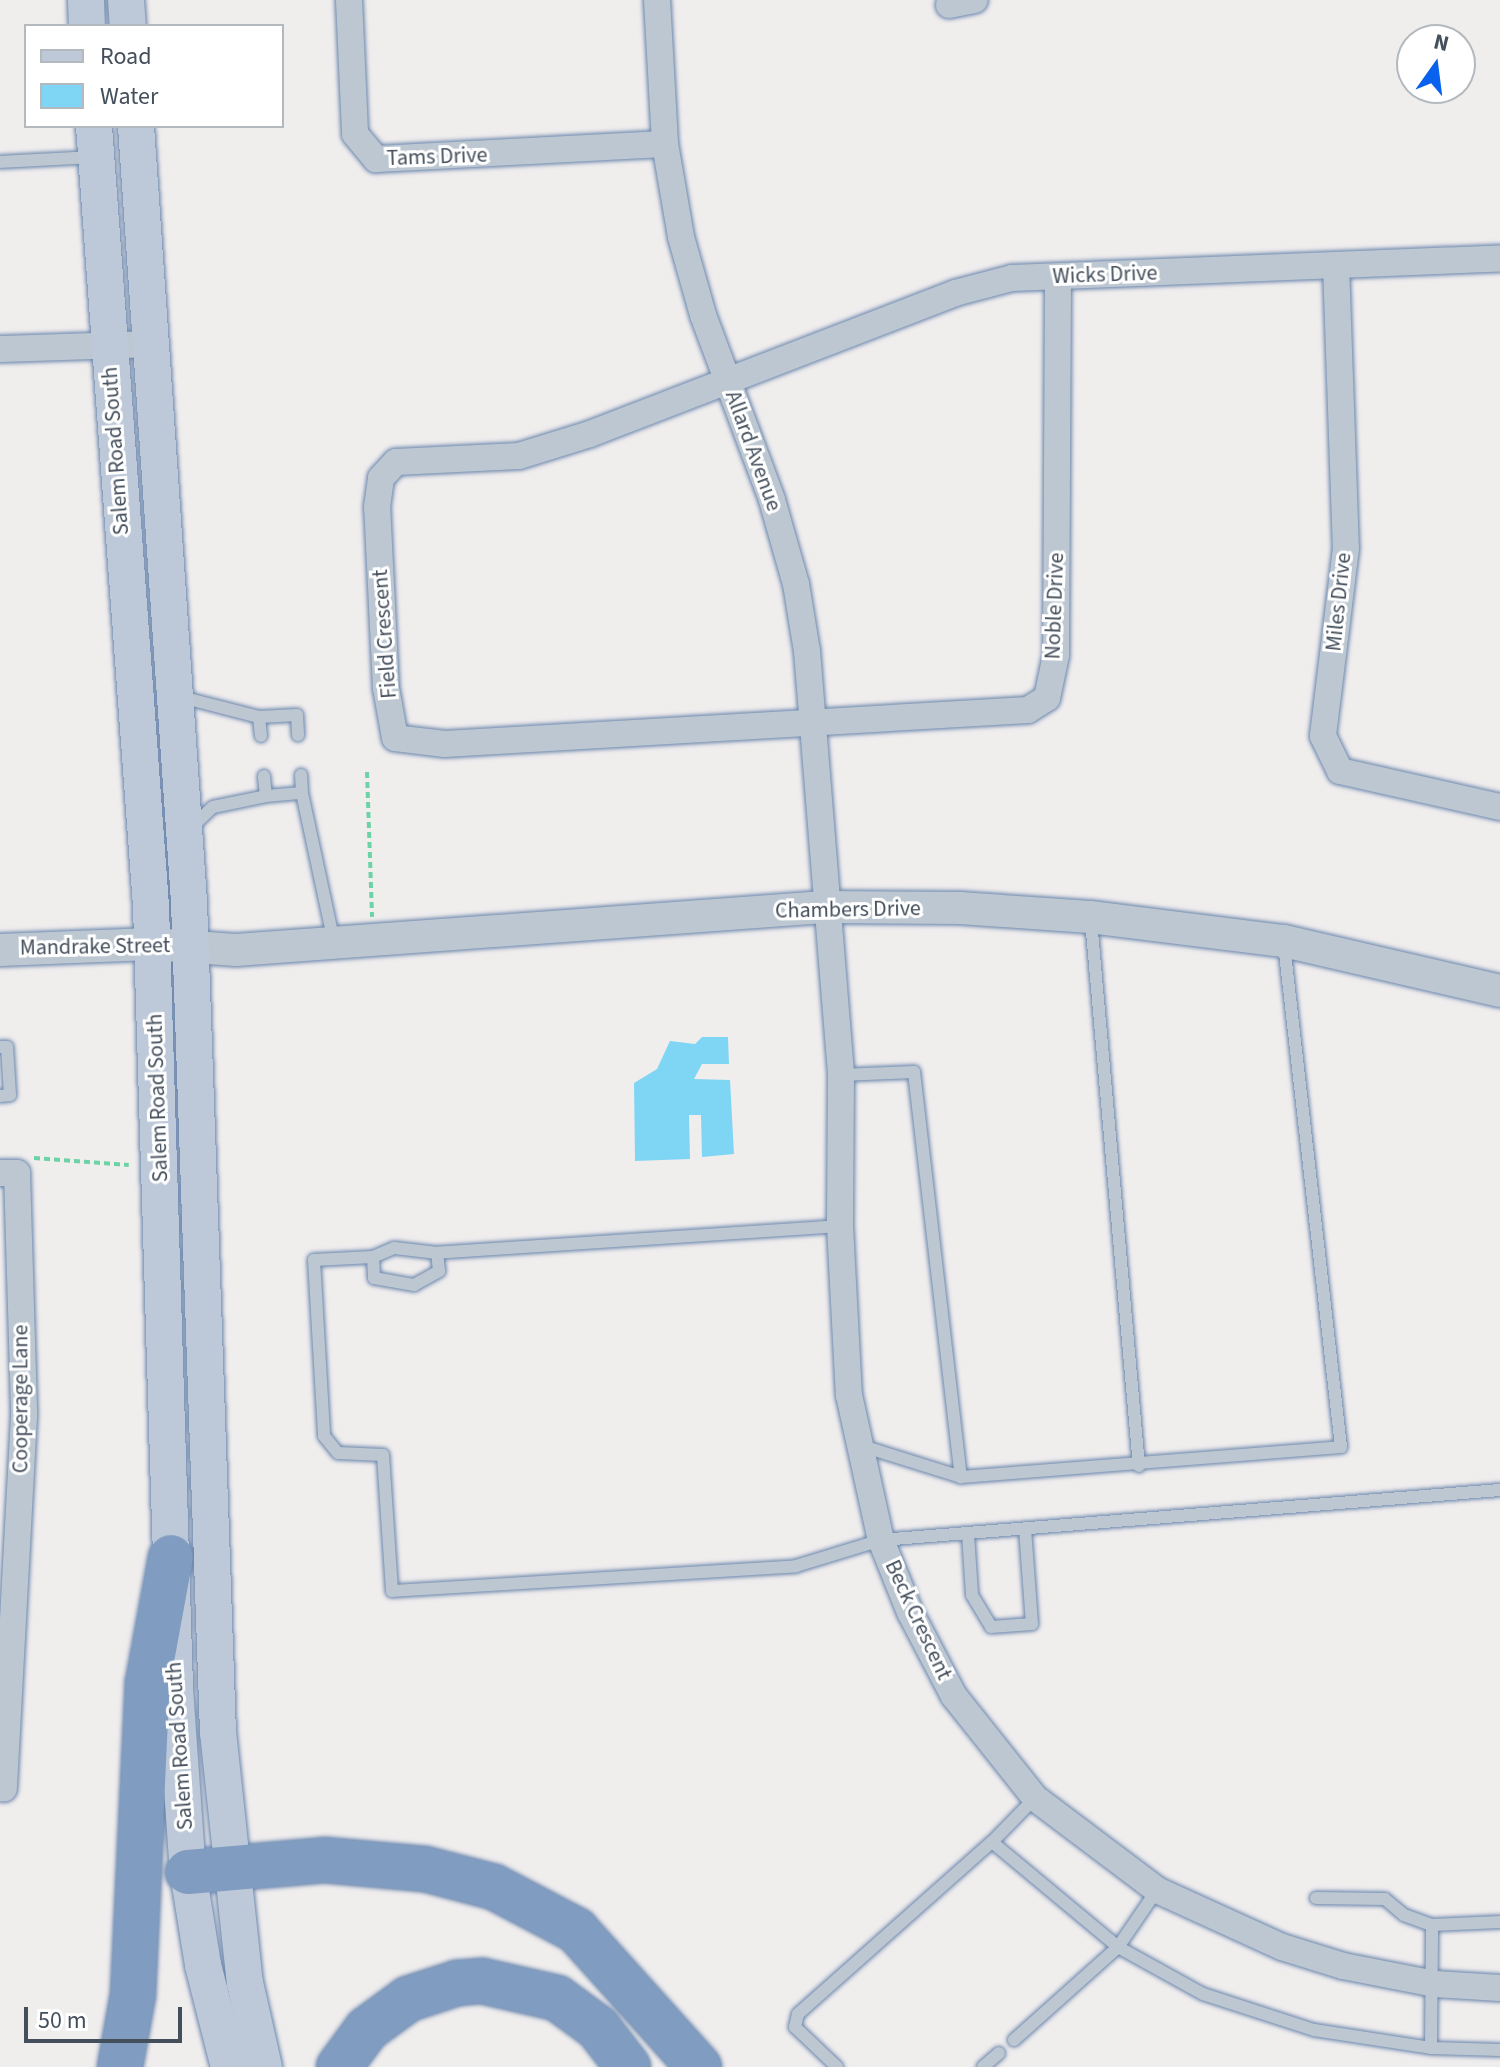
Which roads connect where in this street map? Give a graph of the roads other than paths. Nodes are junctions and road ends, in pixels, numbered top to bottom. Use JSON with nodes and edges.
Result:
{"nodes":[{"id":1,"x":86,"y":0,"type":"edge"},
{"id":2,"x":126,"y":0,"type":"edge"},
{"id":3,"x":349,"y":0,"type":"edge"},
{"id":4,"x":657,"y":0,"type":"edge"},
{"id":5,"x":975,"y":0,"type":"edge"},
{"id":6,"x":949,"y":5,"type":"dead end"},
{"id":7,"x":87,"y":24,"type":"edge"},
{"id":8,"x":128,"y":24,"type":"edge"},
{"id":9,"x":136,"y":128,"type":"edge"},
{"id":10,"x":95,"y":142,"type":"edge"},
{"id":11,"x":665,"y":144,"type":"junction"},
{"id":12,"x":0,"y":162,"type":"edge"},
{"id":13,"x":1500,"y":258,"type":"edge"},
{"id":14,"x":1336,"y":265,"type":"junction"},
{"id":15,"x":1058,"y":277,"type":"junction"},
{"id":16,"x":148,"y":344,"type":"junction"},
{"id":17,"x":108,"y":346,"type":"junction"},
{"id":18,"x":0,"y":349,"type":"edge"},
{"id":19,"x":728,"y":381,"type":"junction"},
{"id":20,"x":174,"y":695,"type":"junction"},
{"id":21,"x":259,"y":717,"type":"junction"},
{"id":22,"x":813,"y":721,"type":"junction"},
{"id":23,"x":298,"y":735,"type":"dead end"},
{"id":24,"x":261,"y":736,"type":"dead end"},
{"id":25,"x":301,"y":775,"type":"dead end"},
{"id":26,"x":264,"y":776,"type":"dead end"},
{"id":27,"x":302,"y":793,"type":"junction"},
{"id":28,"x":266,"y":796,"type":"junction"},
{"id":29,"x":1500,"y":807,"type":"edge"},
{"id":30,"x":184,"y":835,"type":"junction"},
{"id":31,"x":824,"y":907,"type":"junction"},
{"id":32,"x":1090,"y":917,"type":"junction"},
{"id":33,"x":1284,"y":941,"type":"junction"},
{"id":34,"x":151,"y":944,"type":"junction"},
{"id":35,"x":335,"y":944,"type":"junction"},
{"id":36,"x":190,"y":946,"type":"junction"},
{"id":37,"x":0,"y":950,"type":"edge"},
{"id":38,"x":1500,"y":991,"type":"edge"},
{"id":39,"x":0,"y":1047,"type":"edge"},
{"id":40,"x":841,"y":1075,"type":"junction"},
{"id":41,"x":0,"y":1096,"type":"edge"},
{"id":42,"x":0,"y":1173,"type":"edge"},
{"id":43,"x":840,"y":1226,"type":"junction"},
{"id":44,"x":437,"y":1253,"type":"junction"},
{"id":45,"x":373,"y":1257,"type":"junction"},
{"id":46,"x":859,"y":1445,"type":"junction"},
{"id":47,"x":1139,"y":1466,"type":"junction"},
{"id":48,"x":961,"y":1477,"type":"junction"},
{"id":49,"x":1500,"y":1490,"type":"edge"},
{"id":50,"x":1025,"y":1529,"type":"junction"},
{"id":51,"x":968,"y":1534,"type":"junction"},
{"id":52,"x":881,"y":1540,"type":"junction"},
{"id":53,"x":171,"y":1557,"type":"junction"},
{"id":54,"x":7,"y":1641,"type":"edge"},
{"id":55,"x":4,"y":1788,"type":"dead end"},
{"id":56,"x":1035,"y":1798,"type":"junction"},
{"id":57,"x":992,"y":1842,"type":"junction"},
{"id":58,"x":232,"y":1867,"type":"junction"},
{"id":59,"x":188,"y":1872,"type":"junction"},
{"id":60,"x":1157,"y":1890,"type":"junction"},
{"id":61,"x":1316,"y":1898,"type":"dead end"},
{"id":62,"x":1500,"y":1922,"type":"edge"},
{"id":63,"x":1432,"y":1925,"type":"junction"},
{"id":64,"x":1118,"y":1947,"type":"junction"},
{"id":65,"x":1435,"y":1984,"type":"junction"},
{"id":66,"x":1500,"y":1988,"type":"edge"},
{"id":67,"x":1014,"y":2040,"type":"dead end"},
{"id":68,"x":1431,"y":2048,"type":"junction"},
{"id":69,"x":1500,"y":2050,"type":"edge"},
{"id":70,"x":999,"y":2053,"type":"dead end"},
{"id":71,"x":120,"y":2067,"type":"edge"},
{"id":72,"x":229,"y":2067,"type":"edge"},
{"id":73,"x":264,"y":2067,"type":"edge"},
{"id":74,"x":339,"y":2067,"type":"edge"},
{"id":75,"x":628,"y":2067,"type":"edge"},
{"id":76,"x":699,"y":2067,"type":"edge"},
{"id":77,"x":837,"y":2067,"type":"edge"},
{"id":78,"x":983,"y":2067,"type":"edge"}],
"edges":[{"from":1,"to":7,"type":"main road"},
{"from":2,"to":8,"type":"main road"},
{"from":3,"to":11,"type":"street","name":"Tams Drive"},
{"from":4,"to":11,"type":"street","name":"Allard Avenue"},
{"from":5,"to":6,"type":"street"},
{"from":9,"to":16,"type":"main road","name":"Salem Road South"},
{"from":10,"to":12,"type":"lane"},
{"from":10,"to":17,"type":"main road","name":"Salem Road South"},
{"from":11,"to":19,"type":"street","name":"Allard Avenue"},
{"from":13,"to":14,"type":"street","name":"Wicks Drive"},
{"from":14,"to":15,"type":"street","name":"Wicks Drive"},
{"from":14,"to":29,"type":"street","name":"Miles Drive"},
{"from":15,"to":19,"type":"street","name":"Wicks Drive"},
{"from":15,"to":22,"type":"street","name":"Noble Drive"},
{"from":16,"to":17,"type":"street"},
{"from":16,"to":20,"type":"main road","name":"Salem Road South"},
{"from":17,"to":18,"type":"street"},
{"from":17,"to":34,"type":"main road","name":"Salem Road South"},
{"from":19,"to":22,"type":"street","name":"Allard Avenue"},
{"from":19,"to":22,"type":"street","name":"Field Crescent"},
{"from":20,"to":21,"type":"lane"},
{"from":20,"to":30,"type":"main road","name":"Salem Road South"},
{"from":21,"to":23,"type":"lane"},
{"from":21,"to":24,"type":"lane"},
{"from":22,"to":31,"type":"street","name":"Allard Avenue"},
{"from":25,"to":27,"type":"lane"},
{"from":26,"to":28,"type":"lane"},
{"from":27,"to":28,"type":"lane"},
{"from":27,"to":35,"type":"lane"},
{"from":28,"to":30,"type":"lane"},
{"from":30,"to":36,"type":"main road","name":"Salem Road South"},
{"from":31,"to":32,"type":"street","name":"Chambers Drive"},
{"from":31,"to":35,"type":"street","name":"Chambers Drive"},
{"from":31,"to":40,"type":"street","name":"Beck Crescent"},
{"from":32,"to":33,"type":"street","name":"Chambers Drive"},
{"from":32,"to":47,"type":"lane"},
{"from":33,"to":38,"type":"street","name":"Chambers Drive"},
{"from":33,"to":47,"type":"lane"},
{"from":34,"to":36,"type":"street","name":"Mandrake Street"},
{"from":34,"to":37,"type":"street","name":"Mandrake Street"},
{"from":34,"to":53,"type":"main road","name":"Salem Road South"},
{"from":35,"to":36,"type":"street","name":"Chambers Drive"},
{"from":36,"to":58,"type":"main road","name":"Salem Road South"},
{"from":39,"to":41,"type":"lane"},
{"from":40,"to":43,"type":"street","name":"Beck Crescent"},
{"from":40,"to":48,"type":"lane"},
{"from":42,"to":54,"type":"street","name":"Cooperage Lane"},
{"from":43,"to":44,"type":"lane"},
{"from":43,"to":46,"type":"street","name":"Beck Crescent"},
{"from":44,"to":45,"type":"lane"},
{"from":44,"to":45,"type":"lane"},
{"from":45,"to":52,"type":"lane"},
{"from":46,"to":48,"type":"lane"},
{"from":46,"to":52,"type":"street","name":"Beck Crescent"},
{"from":47,"to":48,"type":"lane"},
{"from":49,"to":50,"type":"lane"},
{"from":50,"to":51,"type":"lane"},
{"from":50,"to":51,"type":"lane"},
{"from":51,"to":52,"type":"lane"},
{"from":52,"to":56,"type":"street","name":"Beck Crescent"},
{"from":53,"to":59,"type":"main road","name":"Salem Road South"},
{"from":53,"to":71,"type":"highway"},
{"from":54,"to":55,"type":"street","name":"Cooperage Lane"},
{"from":56,"to":57,"type":"lane"},
{"from":56,"to":60,"type":"street","name":"Beck Crescent"},
{"from":57,"to":64,"type":"lane"},
{"from":57,"to":77,"type":"lane"},
{"from":58,"to":59,"type":"highway"},
{"from":58,"to":73,"type":"main road","name":"Salem Road South"},
{"from":58,"to":76,"type":"highway"},
{"from":59,"to":72,"type":"main road","name":"Salem Road South"},
{"from":60,"to":64,"type":"lane"},
{"from":60,"to":65,"type":"street","name":"Beck Crescent"},
{"from":61,"to":63,"type":"lane"},
{"from":62,"to":63,"type":"lane"},
{"from":63,"to":65,"type":"lane"},
{"from":64,"to":67,"type":"lane"},
{"from":64,"to":68,"type":"lane"},
{"from":65,"to":66,"type":"street","name":"Beck Crescent"},
{"from":65,"to":68,"type":"lane"},
{"from":68,"to":69,"type":"lane"},
{"from":70,"to":78,"type":"lane"},
{"from":74,"to":75,"type":"highway"}]}
